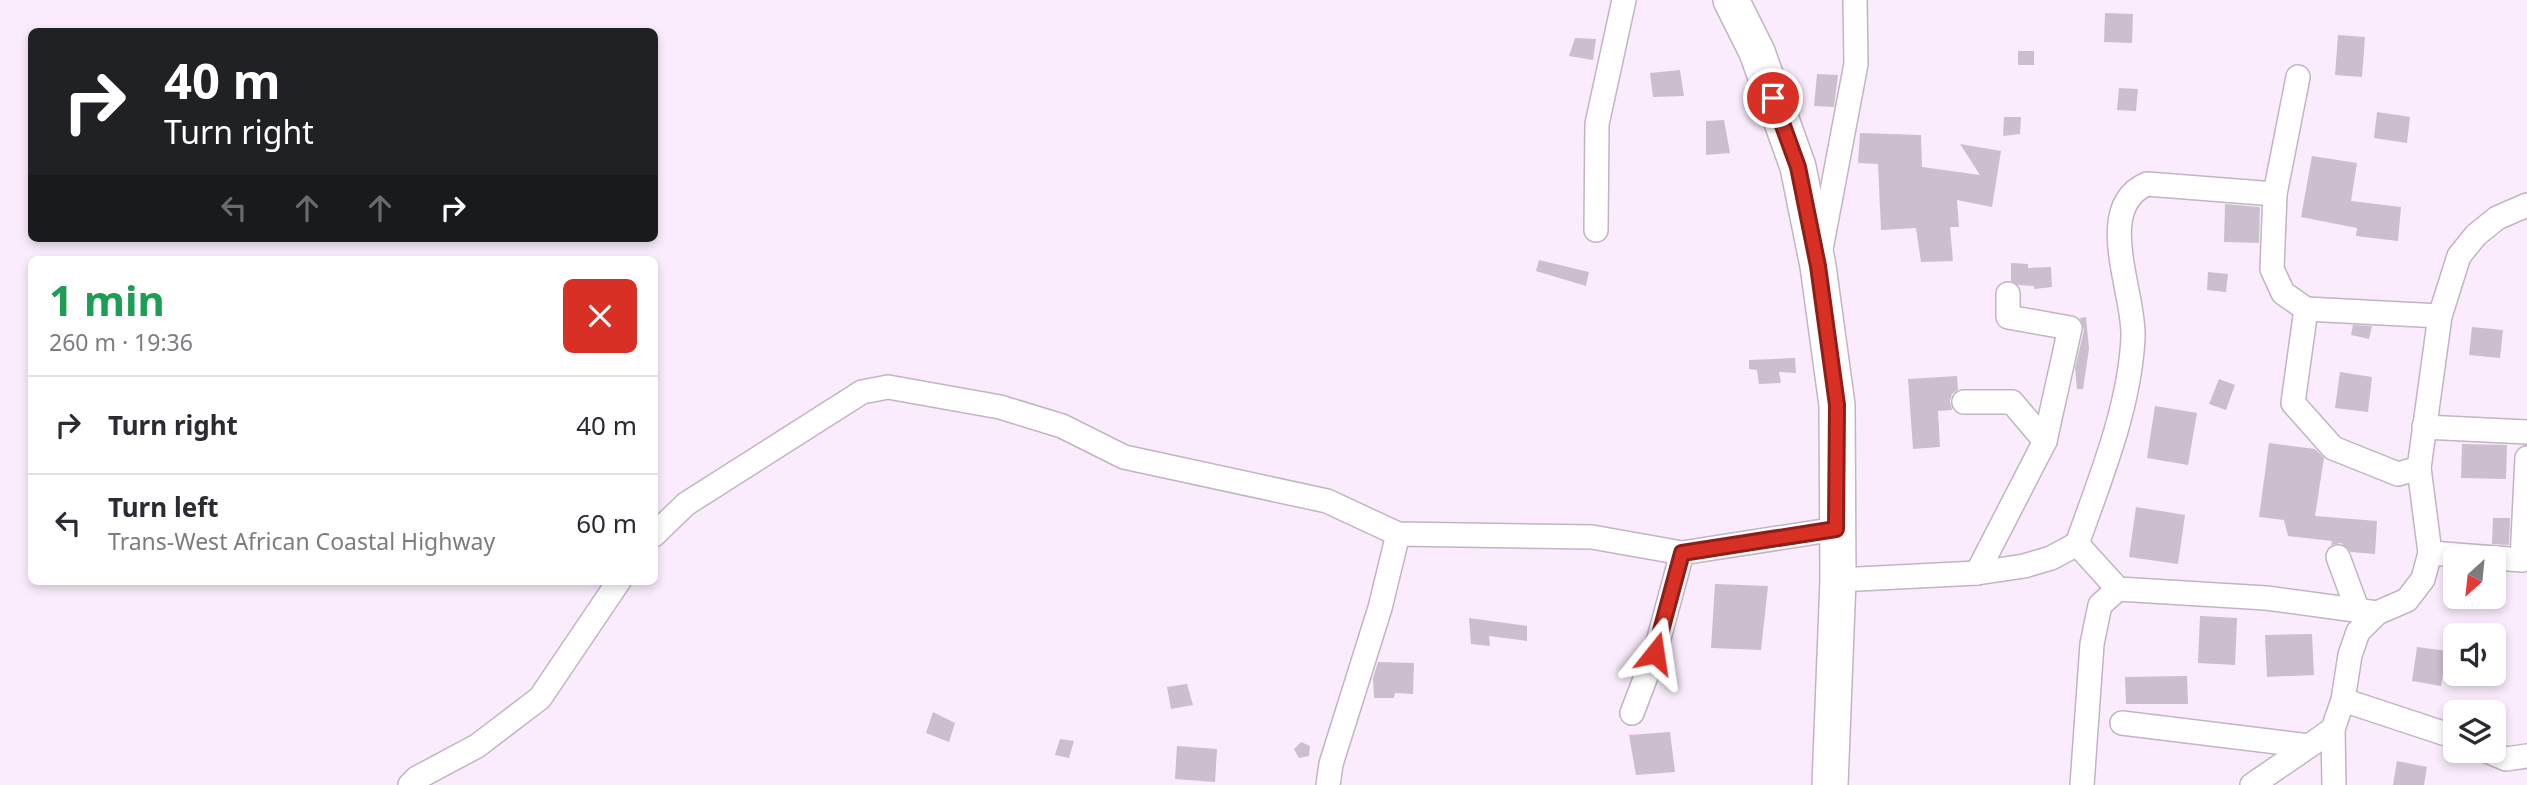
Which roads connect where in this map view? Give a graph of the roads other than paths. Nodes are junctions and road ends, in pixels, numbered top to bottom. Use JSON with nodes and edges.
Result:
{"nodes":[{"id":1,"x":1624,"y":0,"type":"edge"},
{"id":2,"x":1731,"y":0,"type":"edge"},
{"id":3,"x":1855,"y":0,"type":"edge"},
{"id":4,"x":2298,"y":77,"type":"dead end"},
{"id":5,"x":2276,"y":194,"type":"junction"},
{"id":6,"x":2527,"y":205,"type":"edge"},
{"id":7,"x":1596,"y":229,"type":"dead end"},
{"id":8,"x":1818,"y":266,"type":"junction"},
{"id":9,"x":2008,"y":294,"type":"dead end"},
{"id":10,"x":2306,"y":309,"type":"junction"},
{"id":11,"x":2440,"y":316,"type":"junction"},
{"id":12,"x":1964,"y":402,"type":"dead end"},
{"id":13,"x":2424,"y":427,"type":"junction"},
{"id":14,"x":2527,"y":432,"type":"edge"},
{"id":15,"x":2045,"y":441,"type":"junction"},
{"id":16,"x":2527,"y":458,"type":"edge"},
{"id":17,"x":2419,"y":468,"type":"junction"},
{"id":18,"x":2526,"y":506,"type":"edge"},
{"id":19,"x":1836,"y":529,"type":"junction"},
{"id":20,"x":658,"y":531,"type":"edge"},
{"id":21,"x":1398,"y":534,"type":"junction"},
{"id":22,"x":2077,"y":544,"type":"junction"},
{"id":23,"x":1682,"y":553,"type":"junction"},
{"id":24,"x":2430,"y":553,"type":"junction"},
{"id":25,"x":2339,"y":557,"type":"dead end"},
{"id":26,"x":2525,"y":562,"type":"edge"},
{"id":27,"x":1977,"y":573,"type":"junction"},
{"id":28,"x":1838,"y":580,"type":"junction"},
{"id":29,"x":616,"y":585,"type":"edge"},
{"id":30,"x":2118,"y":589,"type":"junction"},
{"id":31,"x":2367,"y":612,"type":"junction"},
{"id":32,"x":2343,"y":700,"type":"junction"},
{"id":33,"x":1632,"y":713,"type":"dead end"},
{"id":34,"x":2122,"y":723,"type":"dead end"},
{"id":35,"x":2333,"y":729,"type":"junction"},
{"id":36,"x":2443,"y":733,"type":"edge"},
{"id":37,"x":2309,"y":746,"type":"junction"},
{"id":38,"x":410,"y":785,"type":"edge"},
{"id":39,"x":1328,"y":785,"type":"edge"},
{"id":40,"x":1830,"y":785,"type":"edge"},
{"id":41,"x":2082,"y":785,"type":"edge"},
{"id":42,"x":2252,"y":785,"type":"edge"},
{"id":43,"x":2334,"y":785,"type":"edge"}],
"edges":[{"from":1,"to":7,"type":"street"},
{"from":2,"to":8,"type":"highway"},
{"from":3,"to":8,"type":"street"},
{"from":4,"to":5,"type":"street"},
{"from":5,"to":10,"type":"street"},
{"from":5,"to":22,"type":"street"},
{"from":6,"to":11,"type":"street"},
{"from":8,"to":19,"type":"highway"},
{"from":9,"to":15,"type":"street"},
{"from":10,"to":11,"type":"street"},
{"from":10,"to":17,"type":"street"},
{"from":11,"to":13,"type":"street"},
{"from":12,"to":15,"type":"street"},
{"from":13,"to":14,"type":"street"},
{"from":13,"to":17,"type":"street"},
{"from":15,"to":27,"type":"street"},
{"from":16,"to":18,"type":"street"},
{"from":17,"to":24,"type":"street"},
{"from":18,"to":26,"type":"street"},
{"from":19,"to":23,"type":"street"},
{"from":19,"to":28,"type":"highway"},
{"from":20,"to":21,"type":"street"},
{"from":21,"to":23,"type":"street"},
{"from":21,"to":39,"type":"street"},
{"from":22,"to":27,"type":"street"},
{"from":22,"to":30,"type":"street"},
{"from":23,"to":33,"type":"street"},
{"from":24,"to":26,"type":"street"},
{"from":24,"to":31,"type":"street"},
{"from":25,"to":31,"type":"street"},
{"from":27,"to":28,"type":"street"},
{"from":28,"to":40,"type":"highway"},
{"from":29,"to":38,"type":"street"},
{"from":30,"to":31,"type":"street"},
{"from":30,"to":41,"type":"street"},
{"from":31,"to":32,"type":"street"},
{"from":32,"to":35,"type":"street"},
{"from":32,"to":36,"type":"street"},
{"from":34,"to":37,"type":"street"},
{"from":35,"to":37,"type":"street"},
{"from":35,"to":43,"type":"street"},
{"from":37,"to":42,"type":"street"}]}
